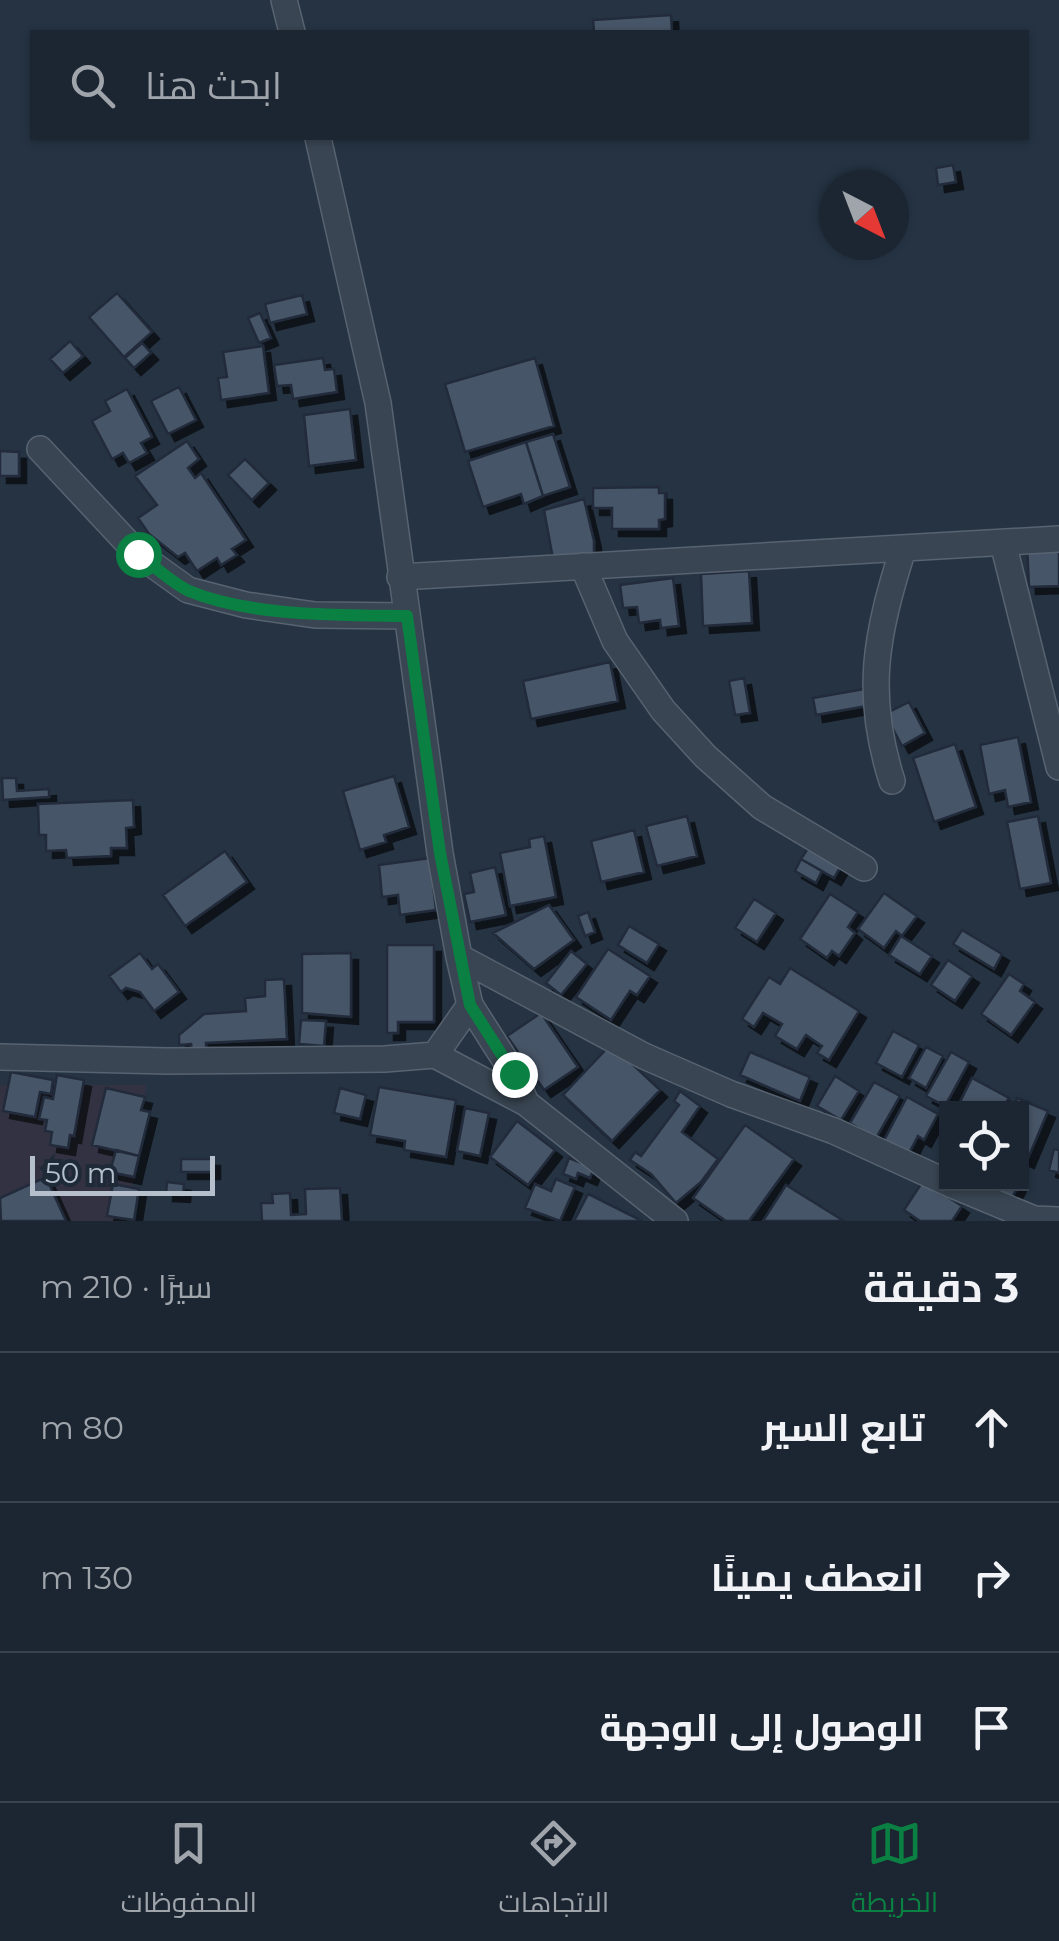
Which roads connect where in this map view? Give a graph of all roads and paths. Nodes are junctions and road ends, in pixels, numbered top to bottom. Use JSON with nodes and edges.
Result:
{"nodes":[{"id":1,"x":284,"y":0,"type":"edge"},
{"id":2,"x":292,"y":30,"type":"edge"},
{"id":3,"x":318,"y":140,"type":"edge"},
{"id":4,"x":40,"y":449,"type":"dead end"},
{"id":5,"x":1059,"y":538,"type":"edge"},
{"id":6,"x":1003,"y":543,"type":"junction"},
{"id":7,"x":902,"y":549,"type":"junction"},
{"id":8,"x":583,"y":566,"type":"junction"},
{"id":9,"x":400,"y":578,"type":"junction"},
{"id":10,"x":407,"y":616,"type":"junction"},
{"id":11,"x":1059,"y":767,"type":"edge"},
{"id":12,"x":892,"y":782,"type":"dead end"},
{"id":13,"x":864,"y":868,"type":"dead end"},
{"id":14,"x":459,"y":957,"type":"junction"},
{"id":15,"x":470,"y":1005,"type":"junction"},
{"id":16,"x":435,"y":1054,"type":"junction"},
{"id":17,"x":0,"y":1057,"type":"edge"},
{"id":18,"x":526,"y":1103,"type":"junction"},
{"id":19,"x":939,"y":1179,"type":"edge"},
{"id":20,"x":967,"y":1191,"type":"edge"},
{"id":21,"x":1059,"y":1220,"type":"edge"},
{"id":22,"x":676,"y":1221,"type":"edge"}],
"edges":[{"from":1,"to":2,"type":"street"},
{"from":3,"to":9,"type":"street"},
{"from":4,"to":10,"type":"street"},
{"from":5,"to":6,"type":"street"},
{"from":6,"to":7,"type":"street"},
{"from":6,"to":11,"type":"street"},
{"from":7,"to":8,"type":"street"},
{"from":7,"to":12,"type":"street"},
{"from":8,"to":9,"type":"street"},
{"from":8,"to":13,"type":"street"},
{"from":9,"to":10,"type":"street"},
{"from":10,"to":14,"type":"street"},
{"from":14,"to":15,"type":"street"},
{"from":14,"to":19,"type":"street"},
{"from":15,"to":16,"type":"street"},
{"from":15,"to":18,"type":"street"},
{"from":16,"to":17,"type":"street"},
{"from":16,"to":18,"type":"street"},
{"from":18,"to":22,"type":"street"},
{"from":20,"to":21,"type":"street"}]}
